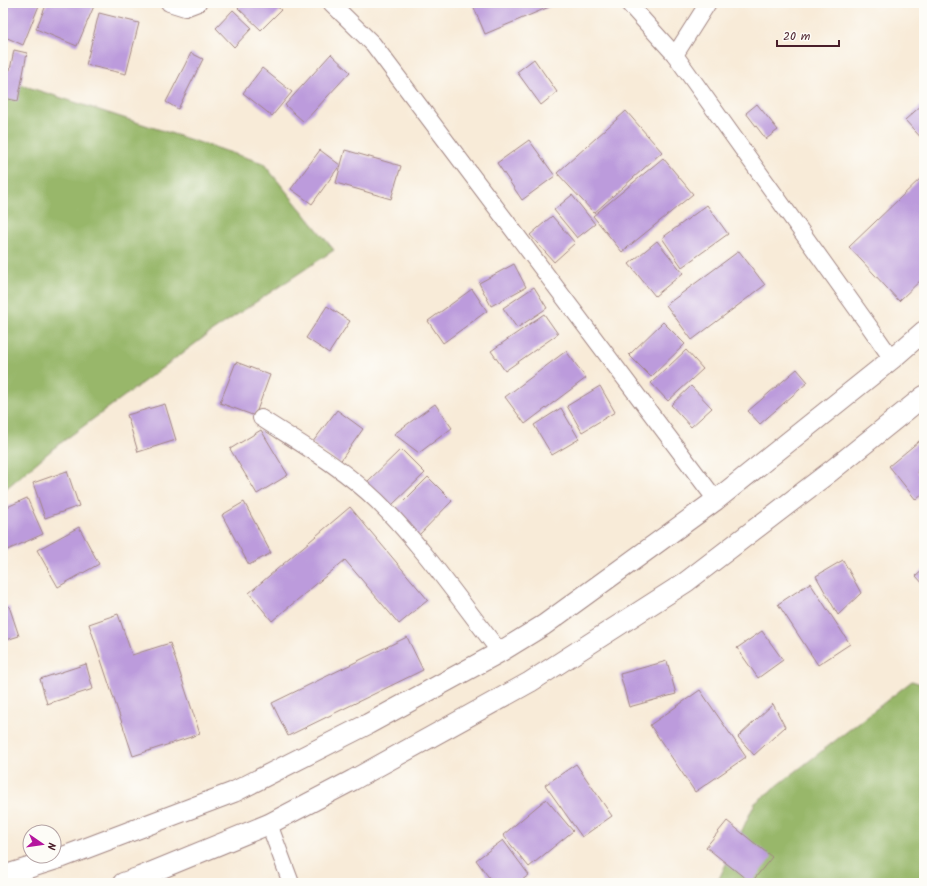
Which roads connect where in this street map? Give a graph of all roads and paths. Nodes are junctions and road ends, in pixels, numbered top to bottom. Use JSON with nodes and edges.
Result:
{"nodes":[{"id":1,"x":169,"y":3,"type":"edge"},
{"id":2,"x":198,"y":3,"type":"edge"},
{"id":3,"x":331,"y":3,"type":"edge"},
{"id":4,"x":628,"y":3,"type":"edge"},
{"id":5,"x":708,"y":3,"type":"edge"},
{"id":6,"x":676,"y":55,"type":"junction"},
{"id":7,"x":924,"y":331,"type":"edge"},
{"id":8,"x":892,"y":359,"type":"junction"},
{"id":9,"x":924,"y":396,"type":"edge"},
{"id":10,"x":261,"y":418,"type":"dead end"},
{"id":11,"x":716,"y":500,"type":"junction"},
{"id":12,"x":500,"y":652,"type":"junction"},
{"id":13,"x":269,"y":824,"type":"junction"},
{"id":14,"x":3,"y":876,"type":"edge"},
{"id":15,"x":123,"y":883,"type":"edge"},
{"id":16,"x":291,"y":883,"type":"edge"}],
"edges":[{"from":1,"to":2,"type":"street"},
{"from":3,"to":11,"type":"street"},
{"from":4,"to":6,"type":"street"},
{"from":5,"to":6,"type":"street"},
{"from":6,"to":8,"type":"street"},
{"from":7,"to":8,"type":"street"},
{"from":8,"to":11,"type":"street"},
{"from":9,"to":13,"type":"street"},
{"from":10,"to":12,"type":"street"},
{"from":11,"to":12,"type":"street"},
{"from":12,"to":14,"type":"street"},
{"from":13,"to":15,"type":"street"},
{"from":13,"to":16,"type":"street"}]}
